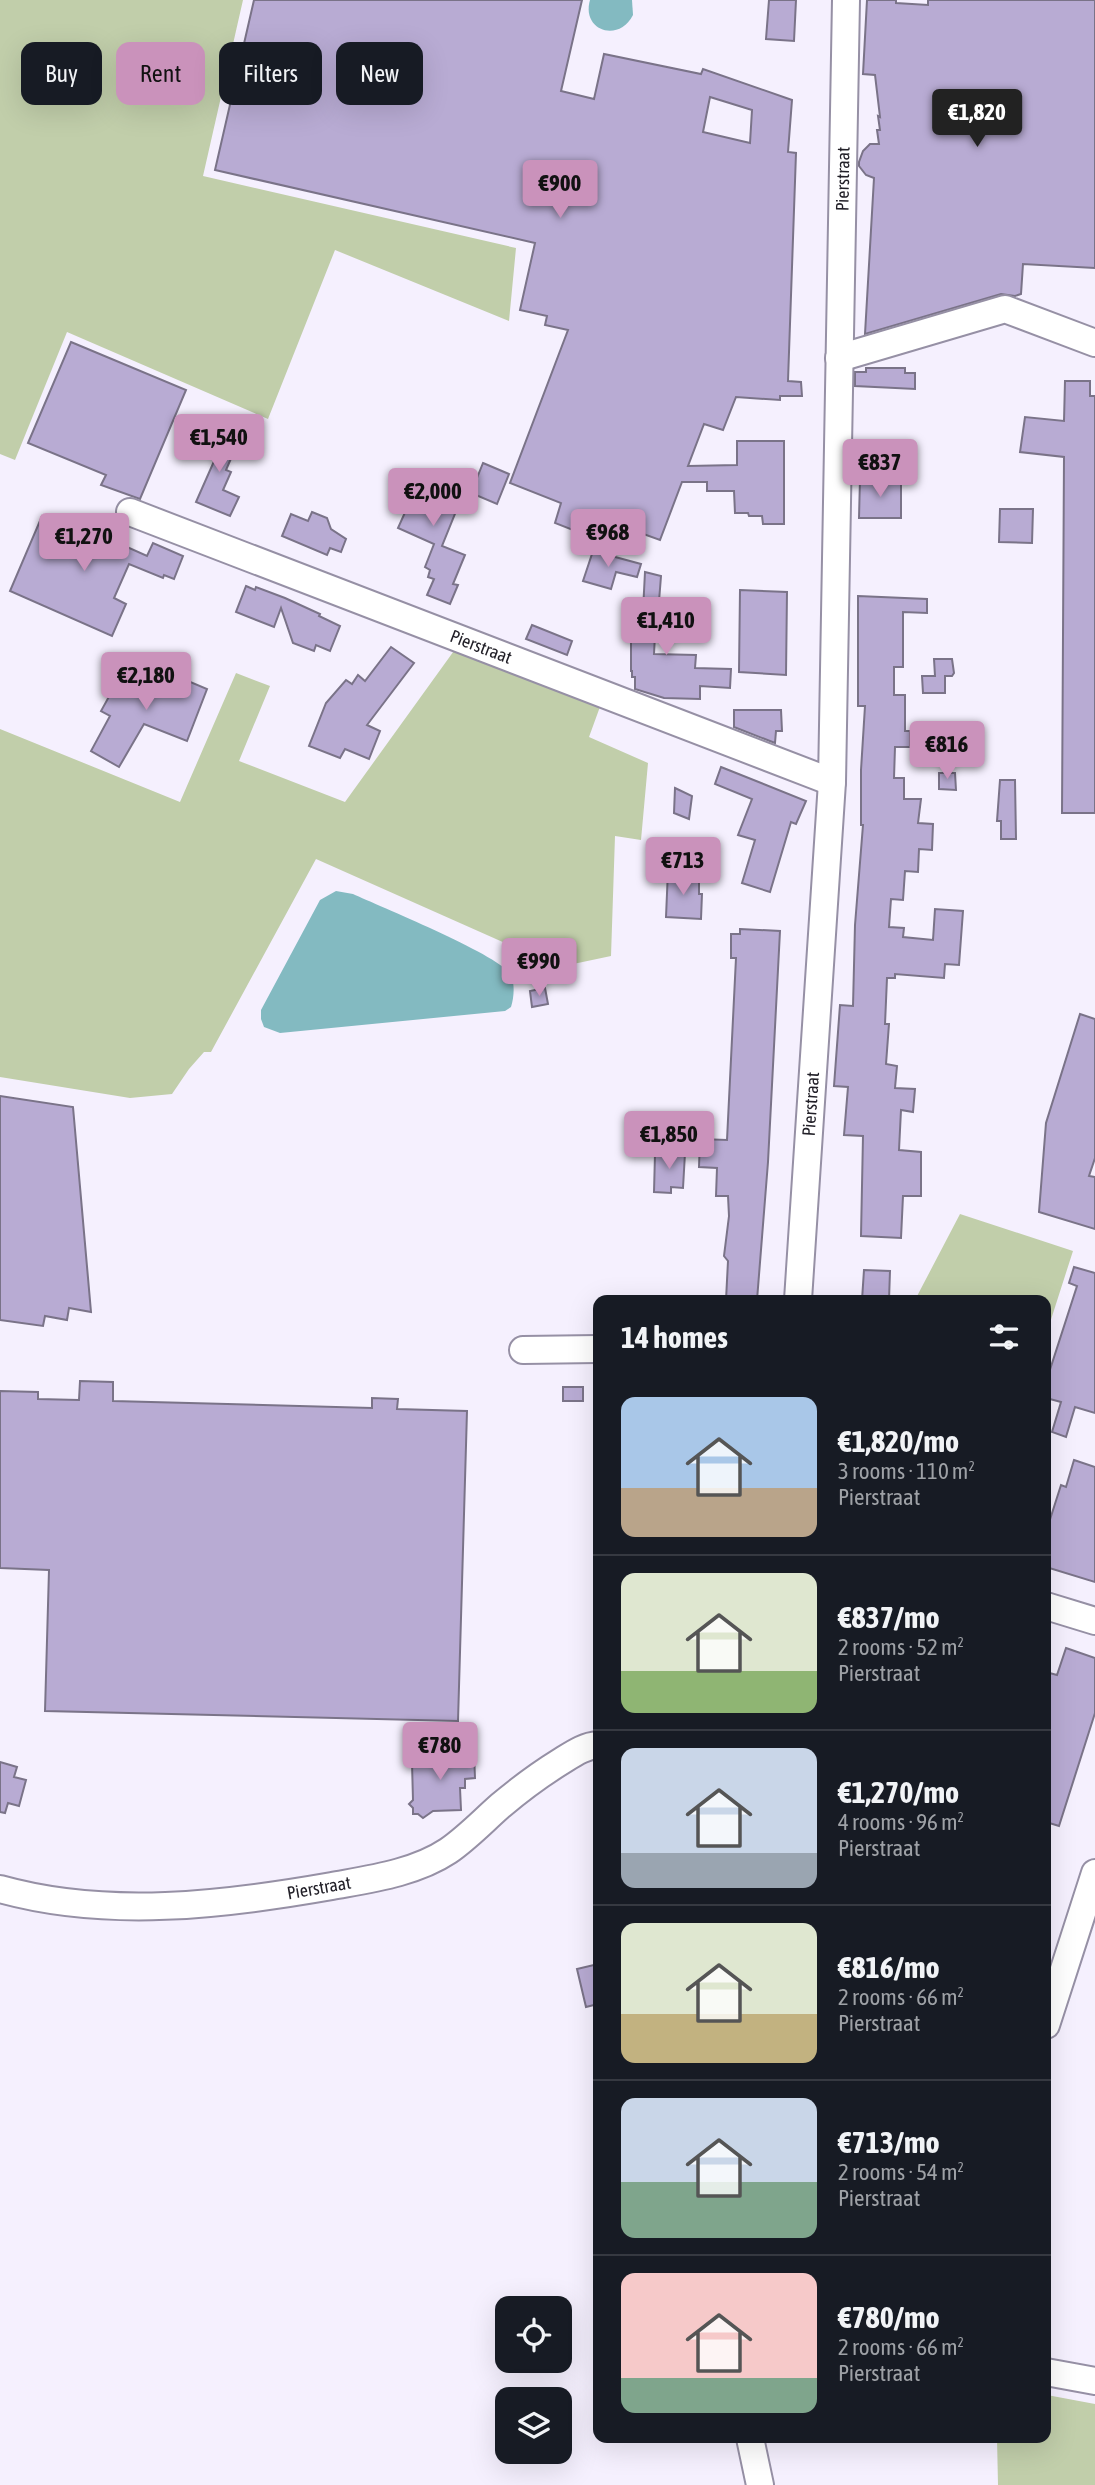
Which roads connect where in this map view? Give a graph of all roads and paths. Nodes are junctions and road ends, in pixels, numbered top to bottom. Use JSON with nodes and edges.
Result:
{"nodes":[{"id":1,"x":846,"y":0,"type":"edge"},
{"id":2,"x":1095,"y":344,"type":"edge"},
{"id":3,"x":839,"y":358,"type":"junction"},
{"id":4,"x":130,"y":512,"type":"dead end"},
{"id":5,"x":832,"y":782,"type":"junction"},
{"id":6,"x":798,"y":1295,"type":"edge"},
{"id":7,"x":593,"y":1349,"type":"edge"},
{"id":8,"x":523,"y":1350,"type":"dead end"},
{"id":9,"x":1051,"y":1608,"type":"edge"},
{"id":10,"x":1095,"y":1621,"type":"edge"},
{"id":11,"x":593,"y":1746,"type":"edge"},
{"id":12,"x":1095,"y":1873,"type":"edge"},
{"id":13,"x":0,"y":1889,"type":"edge"},
{"id":14,"x":1051,"y":2009,"type":"edge"},
{"id":15,"x":1051,"y":2372,"type":"edge"},
{"id":16,"x":1095,"y":2381,"type":"edge"},
{"id":17,"x":751,"y":2443,"type":"edge"},
{"id":18,"x":760,"y":2485,"type":"edge"}],
"edges":[{"from":1,"to":3,"type":"street","name":"Pierstraat"},
{"from":2,"to":3,"type":"street"},
{"from":3,"to":5,"type":"street","name":"Pierstraat"},
{"from":4,"to":5,"type":"street","name":"Pierstraat"},
{"from":5,"to":6,"type":"street","name":"Pierstraat"},
{"from":7,"to":8,"type":"street"},
{"from":9,"to":10,"type":"street"},
{"from":11,"to":13,"type":"street","name":"Pierstraat"},
{"from":12,"to":14,"type":"street"},
{"from":15,"to":16,"type":"street"},
{"from":17,"to":18,"type":"street"}]}
